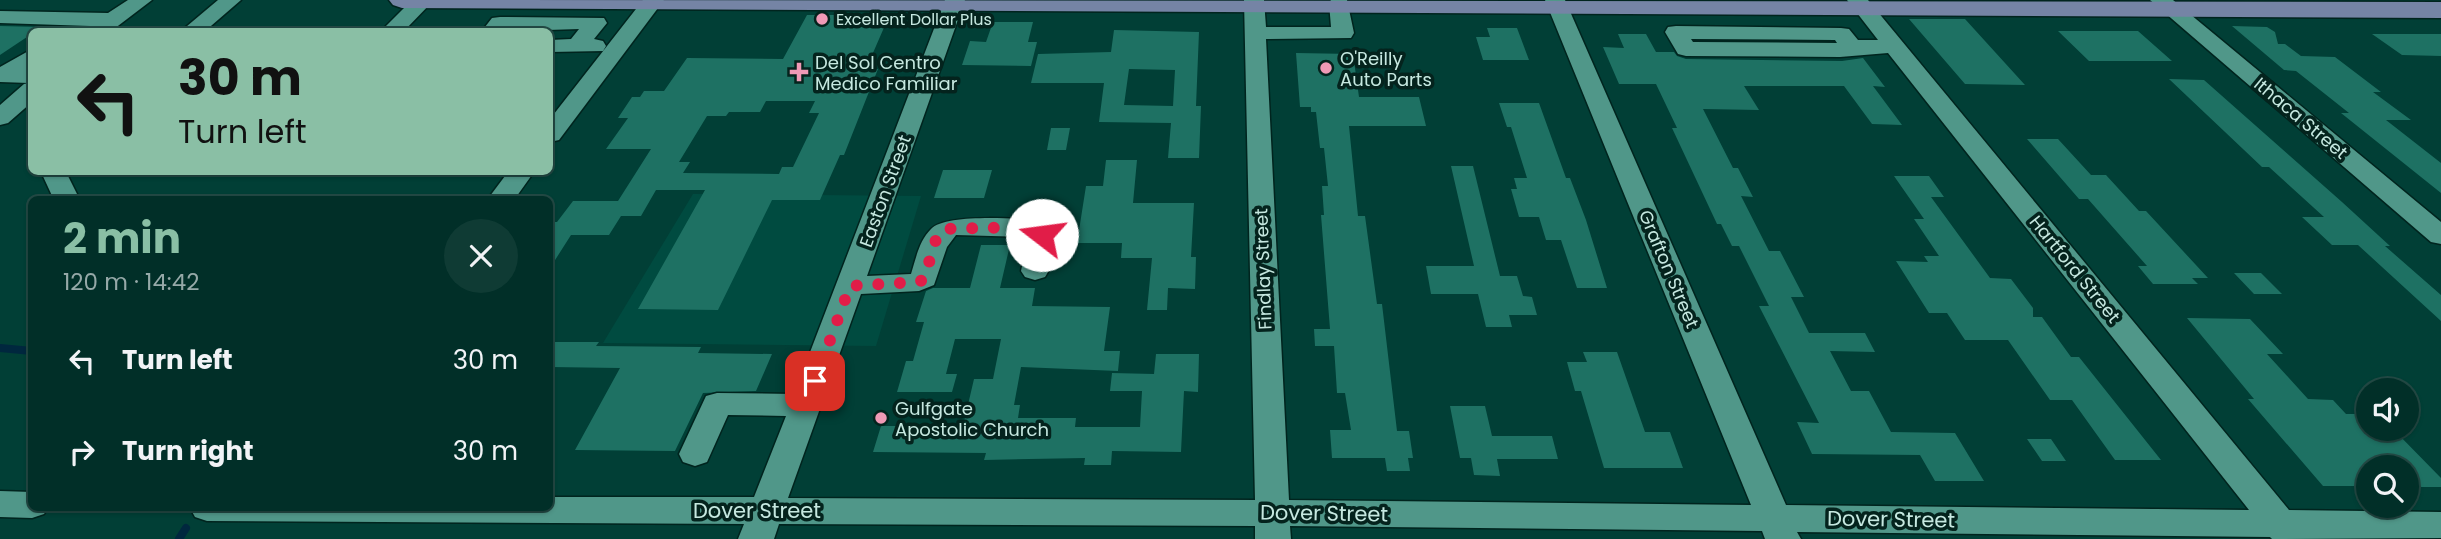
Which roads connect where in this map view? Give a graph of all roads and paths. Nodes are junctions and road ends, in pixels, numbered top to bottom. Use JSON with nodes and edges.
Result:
{"nodes":[{"id":1,"x":6,"y":0,"type":"edge"},
{"id":2,"x":142,"y":0,"type":"edge"},
{"id":3,"x":232,"y":0,"type":"edge"},
{"id":4,"x":402,"y":0,"type":"edge"},
{"id":5,"x":424,"y":0,"type":"edge"},
{"id":6,"x":653,"y":0,"type":"edge"},
{"id":7,"x":534,"y":1,"type":"edge"},
{"id":8,"x":955,"y":1,"type":"edge"},
{"id":9,"x":1253,"y":1,"type":"edge"},
{"id":10,"x":1556,"y":2,"type":"edge"},
{"id":11,"x":1299,"y":3,"type":"junction"},
{"id":12,"x":0,"y":4,"type":"edge"},
{"id":13,"x":1339,"y":4,"type":"junction"},
{"id":14,"x":1861,"y":4,"type":"edge"},
{"id":15,"x":2166,"y":4,"type":"edge"},
{"id":16,"x":1740,"y":7,"type":"junction"},
{"id":17,"x":2441,"y":10,"type":"edge"},
{"id":18,"x":0,"y":18,"type":"edge"},
{"id":19,"x":98,"y":23,"type":"edge"},
{"id":20,"x":514,"y":23,"type":"junction"},
{"id":21,"x":81,"y":28,"type":"edge"},
{"id":22,"x":195,"y":28,"type":"edge"},
{"id":23,"x":394,"y":28,"type":"edge"},
{"id":24,"x":495,"y":28,"type":"edge"},
{"id":25,"x":1255,"y":33,"type":"junction"},
{"id":26,"x":1303,"y":33,"type":"junction"},
{"id":27,"x":1757,"y":33,"type":"junction"},
{"id":28,"x":553,"y":46,"type":"edge"},
{"id":29,"x":577,"y":46,"type":"junction"},
{"id":30,"x":618,"y":46,"type":"junction"},
{"id":31,"x":1896,"y":46,"type":"junction"},
{"id":32,"x":1852,"y":47,"type":"junction"},
{"id":33,"x":28,"y":58,"type":"edge"},
{"id":34,"x":28,"y":76,"type":"edge"},
{"id":35,"x":28,"y":93,"type":"edge"},
{"id":36,"x":553,"y":99,"type":"edge"},
{"id":37,"x":577,"y":99,"type":"junction"},
{"id":38,"x":0,"y":118,"type":"edge"},
{"id":39,"x":553,"y":131,"type":"edge"},
{"id":40,"x":55,"y":175,"type":"edge"},
{"id":41,"x":520,"y":175,"type":"edge"},
{"id":42,"x":65,"y":196,"type":"edge"},
{"id":43,"x":503,"y":196,"type":"edge"},
{"id":44,"x":2441,"y":236,"type":"edge"},
{"id":45,"x":1035,"y":271,"type":"dead end"},
{"id":46,"x":850,"y":286,"type":"junction"},
{"id":47,"x":806,"y":405,"type":"junction"},
{"id":48,"x":695,"y":454,"type":"dead end"},
{"id":49,"x":349,"y":511,"type":"edge"},
{"id":50,"x":762,"y":524,"type":"edge"},
{"id":51,"x":2441,"y":525,"type":"edge"},
{"id":52,"x":1273,"y":526,"type":"edge"},
{"id":53,"x":1779,"y":529,"type":"edge"},
{"id":54,"x":2285,"y":531,"type":"edge"}],
"edges":[{"from":1,"to":12,"type":"street"},
{"from":2,"to":19,"type":"street"},
{"from":3,"to":22,"type":"street"},
{"from":4,"to":5,"type":"main road"},
{"from":5,"to":7,"type":"main road"},
{"from":5,"to":23,"type":"street"},
{"from":6,"to":7,"type":"main road"},
{"from":6,"to":8,"type":"main road"},
{"from":6,"to":30,"type":"street"},
{"from":7,"to":20,"type":"street"},
{"from":8,"to":9,"type":"main road"},
{"from":8,"to":46,"type":"street","name":"Easton Street"},
{"from":9,"to":11,"type":"main road"},
{"from":9,"to":25,"type":"street","name":"Findlay Street"},
{"from":10,"to":13,"type":"main road"},
{"from":10,"to":16,"type":"main road"},
{"from":10,"to":53,"type":"street","name":"Grafton Street"},
{"from":11,"to":13,"type":"main road"},
{"from":11,"to":26,"type":"street"},
{"from":13,"to":26,"type":"street"},
{"from":14,"to":15,"type":"main road"},
{"from":14,"to":16,"type":"main road"},
{"from":14,"to":31,"type":"street","name":"Hartford Street"},
{"from":15,"to":17,"type":"main road"},
{"from":15,"to":44,"type":"street","name":"Ithaca Street"},
{"from":16,"to":27,"type":"street"},
{"from":18,"to":19,"type":"street"},
{"from":19,"to":21,"type":"street"},
{"from":20,"to":24,"type":"street"},
{"from":20,"to":29,"type":"street"},
{"from":25,"to":26,"type":"street"},
{"from":25,"to":52,"type":"street","name":"Findlay Street"},
{"from":27,"to":32,"type":"street"},
{"from":27,"to":32,"type":"street"},
{"from":28,"to":29,"type":"street"},
{"from":29,"to":30,"type":"street"},
{"from":30,"to":37,"type":"street"},
{"from":31,"to":32,"type":"street"},
{"from":31,"to":54,"type":"street","name":"Hartford Street"},
{"from":33,"to":34,"type":"street"},
{"from":35,"to":38,"type":"street"},
{"from":36,"to":37,"type":"street"},
{"from":37,"to":39,"type":"street"},
{"from":40,"to":42,"type":"street"},
{"from":41,"to":43,"type":"street"},
{"from":45,"to":46,"type":"street"},
{"from":46,"to":47,"type":"street","name":"Easton Street"},
{"from":47,"to":48,"type":"street"},
{"from":47,"to":50,"type":"street","name":"Easton Street"},
{"from":49,"to":50,"type":"street","name":"Dover Street"},
{"from":50,"to":52,"type":"street","name":"Dover Street"},
{"from":51,"to":54,"type":"street","name":"Dover Street"},
{"from":52,"to":53,"type":"street","name":"Dover Street"},
{"from":53,"to":54,"type":"street","name":"Dover Street"}]}
